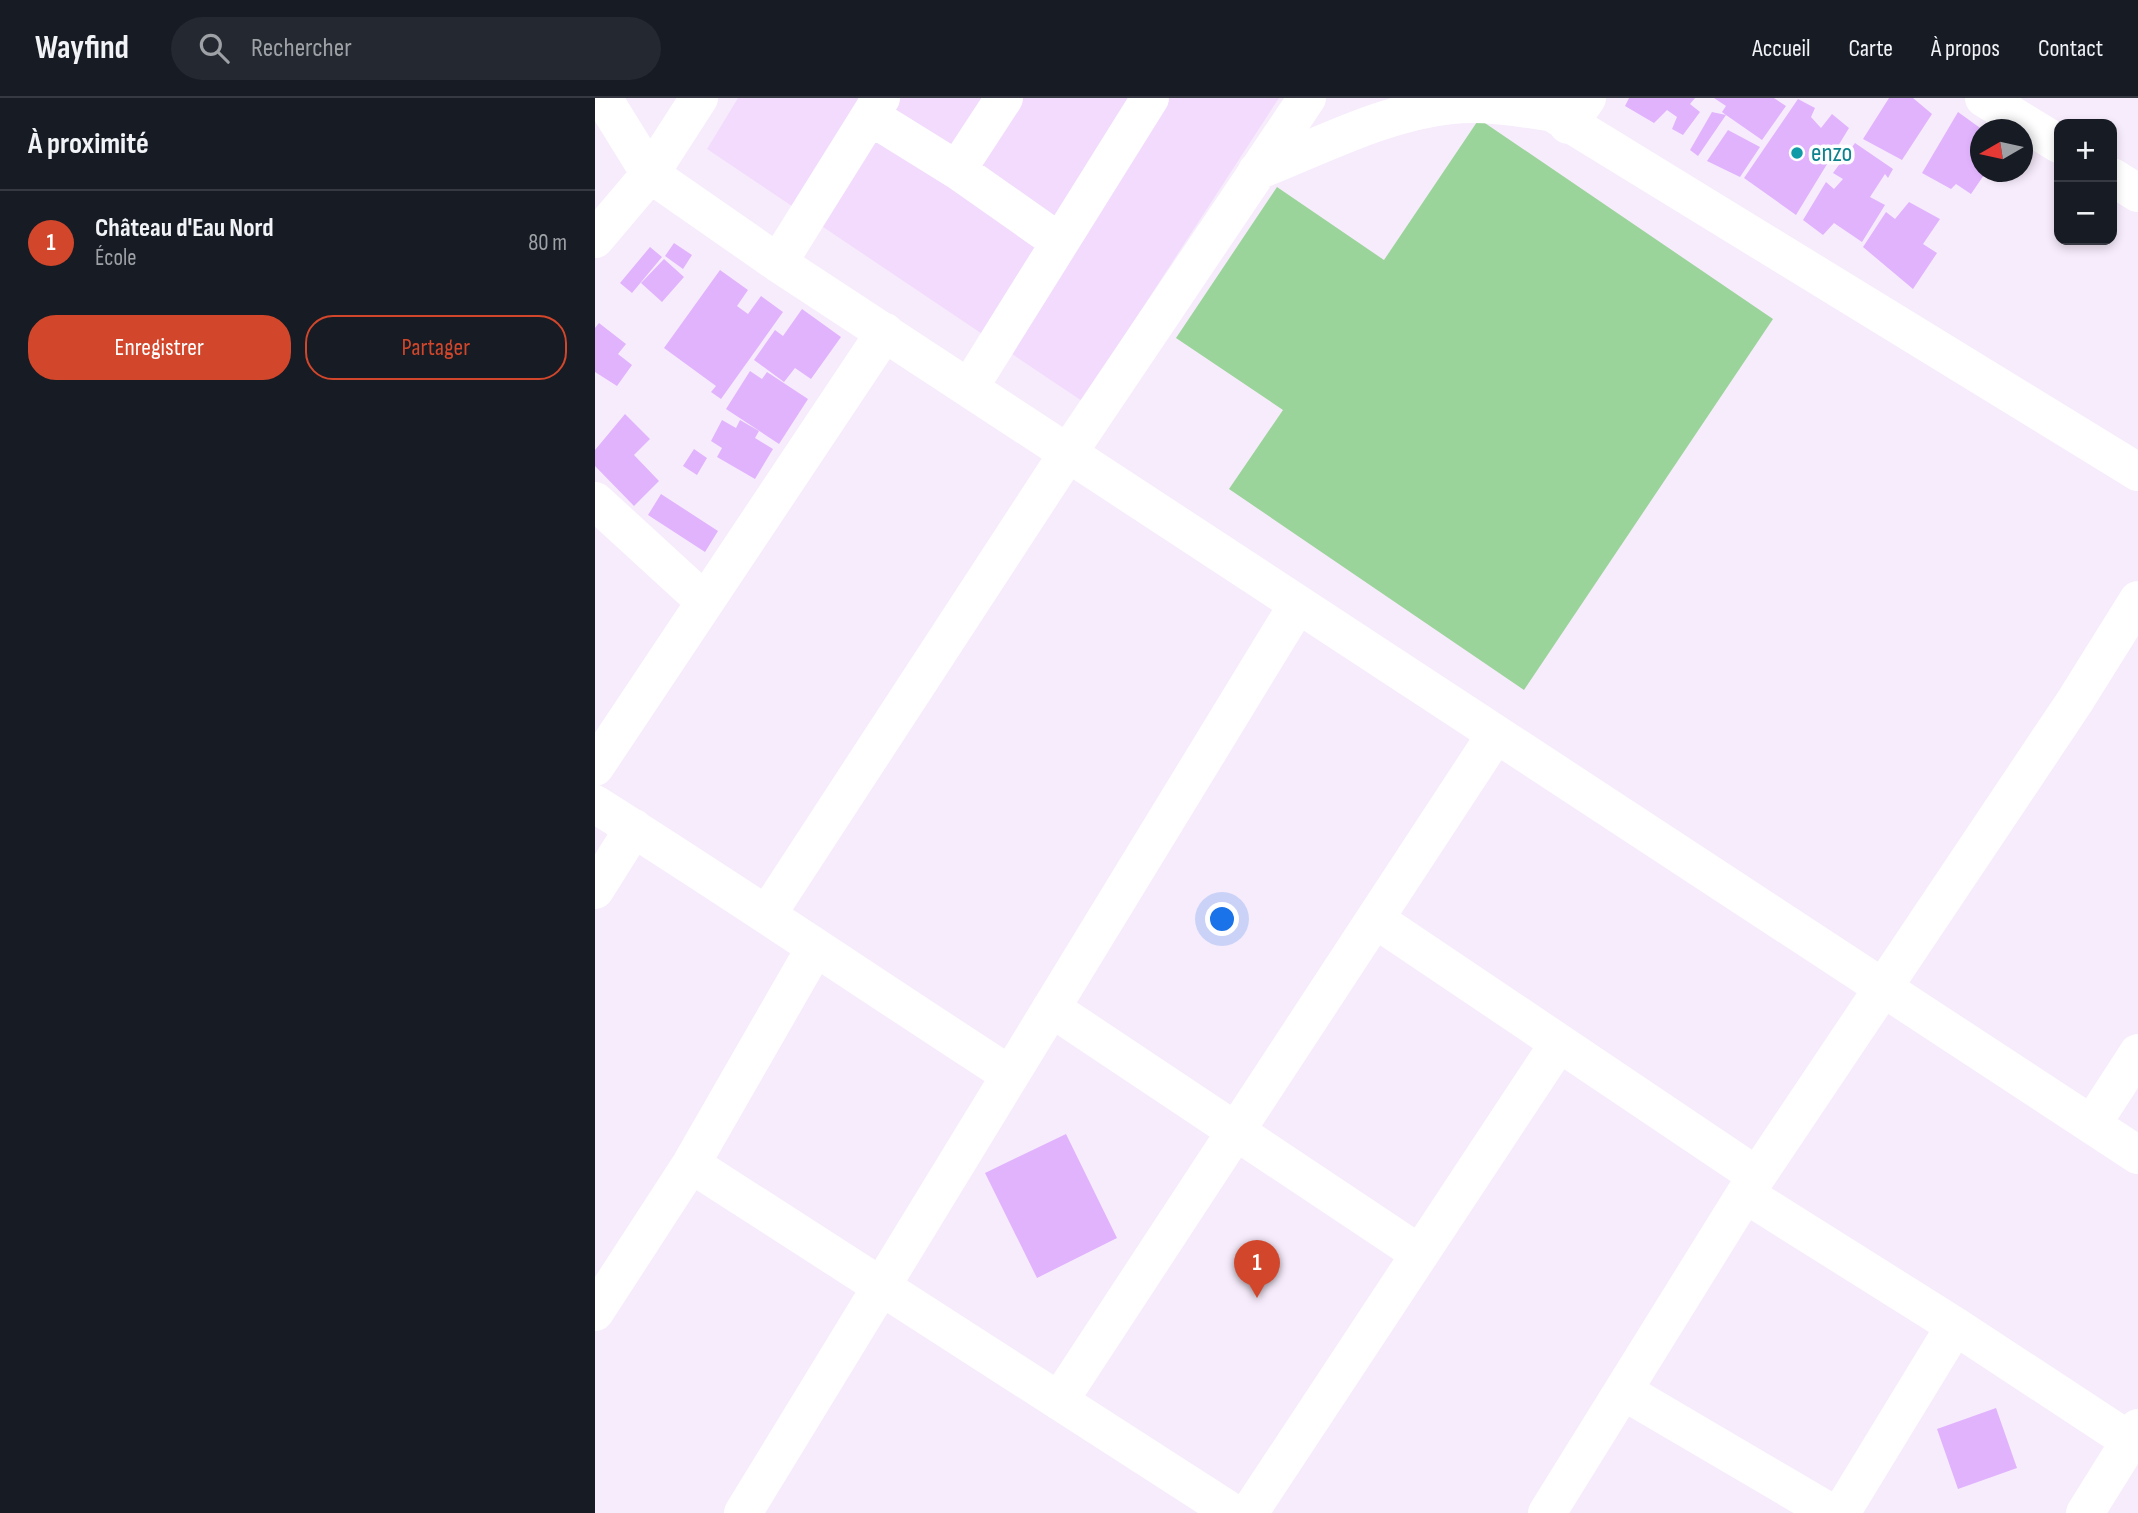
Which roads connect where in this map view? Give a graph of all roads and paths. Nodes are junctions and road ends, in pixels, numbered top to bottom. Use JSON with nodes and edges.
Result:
{"nodes":[{"id":1,"x":603,"y":98,"type":"edge"},
{"id":2,"x":699,"y":98,"type":"edge"},
{"id":3,"x":1004,"y":98,"type":"edge"},
{"id":4,"x":1150,"y":98,"type":"edge"},
{"id":5,"x":1307,"y":98,"type":"edge"},
{"id":6,"x":1984,"y":98,"type":"edge"},
{"id":7,"x":875,"y":107,"type":"edge"},
{"id":8,"x":1558,"y":108,"type":"edge"},
{"id":9,"x":2054,"y":141,"type":"edge"},
{"id":10,"x":957,"y":170,"type":"junction"},
{"id":11,"x":1257,"y":172,"type":"junction"},
{"id":12,"x":650,"y":174,"type":"junction"},
{"id":13,"x":2117,"y":180,"type":"edge"},
{"id":14,"x":2138,"y":193,"type":"edge"},
{"id":15,"x":595,"y":239,"type":"edge"},
{"id":16,"x":1058,"y":240,"type":"junction"},
{"id":17,"x":778,"y":263,"type":"junction"},
{"id":18,"x":885,"y":332,"type":"junction"},
{"id":19,"x":969,"y":388,"type":"junction"},
{"id":20,"x":1068,"y":453,"type":"junction"},
{"id":21,"x":2138,"y":472,"type":"edge"},
{"id":22,"x":595,"y":501,"type":"edge"},
{"id":23,"x":703,"y":600,"type":"junction"},
{"id":24,"x":2138,"y":600,"type":"edge"},
{"id":25,"x":1298,"y":604,"type":"junction"},
{"id":26,"x":1496,"y":734,"type":"junction"},
{"id":27,"x":595,"y":767,"type":"edge"},
{"id":28,"x":595,"y":804,"type":"edge"},
{"id":29,"x":633,"y":828,"type":"junction"},
{"id":30,"x":595,"y":890,"type":"edge"},
{"id":31,"x":768,"y":913,"type":"junction"},
{"id":32,"x":1375,"y":919,"type":"junction"},
{"id":33,"x":815,"y":948,"type":"junction"},
{"id":34,"x":1882,"y":987,"type":"junction"},
{"id":35,"x":1051,"y":1007,"type":"junction"},
{"id":36,"x":1559,"y":1043,"type":"junction"},
{"id":37,"x":2138,"y":1053,"type":"edge"},
{"id":38,"x":1010,"y":1075,"type":"junction"},
{"id":39,"x":2092,"y":1124,"type":"junction"},
{"id":40,"x":1236,"y":1131,"type":"junction"},
{"id":41,"x":2138,"y":1155,"type":"edge"},
{"id":42,"x":691,"y":1164,"type":"junction"},
{"id":43,"x":1751,"y":1185,"type":"junction"},
{"id":44,"x":1420,"y":1254,"type":"junction"},
{"id":45,"x":881,"y":1286,"type":"junction"},
{"id":46,"x":595,"y":1312,"type":"edge"},
{"id":47,"x":1955,"y":1326,"type":"junction"},
{"id":48,"x":1625,"y":1392,"type":"junction"},
{"id":49,"x":1059,"y":1401,"type":"junction"},
{"id":50,"x":2134,"y":1434,"type":"edge"},
{"id":51,"x":755,"y":1508,"type":"edge"},
{"id":52,"x":1233,"y":1513,"type":"edge"},
{"id":53,"x":1249,"y":1513,"type":"edge"},
{"id":54,"x":1548,"y":1513,"type":"edge"},
{"id":55,"x":1831,"y":1513,"type":"edge"},
{"id":56,"x":1841,"y":1513,"type":"edge"},
{"id":57,"x":2085,"y":1513,"type":"edge"}],
"edges":[{"from":1,"to":12,"type":"street"},
{"from":2,"to":12,"type":"street"},
{"from":3,"to":10,"type":"street"},
{"from":4,"to":16,"type":"street"},
{"from":5,"to":11,"type":"street"},
{"from":6,"to":9,"type":"street"},
{"from":7,"to":10,"type":"street"},
{"from":7,"to":17,"type":"street"},
{"from":8,"to":11,"type":"street"},
{"from":8,"to":21,"type":"street"},
{"from":10,"to":16,"type":"street"},
{"from":11,"to":20,"type":"street"},
{"from":12,"to":15,"type":"street"},
{"from":12,"to":17,"type":"street"},
{"from":13,"to":14,"type":"street"},
{"from":16,"to":19,"type":"street"},
{"from":17,"to":18,"type":"street"},
{"from":18,"to":19,"type":"street"},
{"from":18,"to":23,"type":"street"},
{"from":19,"to":20,"type":"street"},
{"from":20,"to":25,"type":"street"},
{"from":20,"to":31,"type":"street"},
{"from":22,"to":23,"type":"street"},
{"from":23,"to":27,"type":"street"},
{"from":24,"to":34,"type":"street"},
{"from":25,"to":26,"type":"street"},
{"from":25,"to":35,"type":"street"},
{"from":26,"to":32,"type":"street"},
{"from":26,"to":34,"type":"street"},
{"from":28,"to":29,"type":"street"},
{"from":29,"to":30,"type":"street"},
{"from":29,"to":31,"type":"street"},
{"from":31,"to":33,"type":"street"},
{"from":32,"to":36,"type":"street"},
{"from":32,"to":40,"type":"street"},
{"from":33,"to":38,"type":"street"},
{"from":33,"to":42,"type":"street"},
{"from":34,"to":39,"type":"street"},
{"from":34,"to":43,"type":"street"},
{"from":35,"to":38,"type":"street"},
{"from":35,"to":40,"type":"street"},
{"from":36,"to":43,"type":"street"},
{"from":36,"to":44,"type":"street"},
{"from":37,"to":39,"type":"street"},
{"from":38,"to":45,"type":"street"},
{"from":39,"to":41,"type":"street"},
{"from":40,"to":44,"type":"street"},
{"from":40,"to":49,"type":"street"},
{"from":42,"to":45,"type":"street"},
{"from":42,"to":46,"type":"street"},
{"from":43,"to":47,"type":"street"},
{"from":43,"to":48,"type":"street"},
{"from":44,"to":53,"type":"street"},
{"from":45,"to":49,"type":"street"},
{"from":45,"to":51,"type":"street"},
{"from":47,"to":50,"type":"street"},
{"from":47,"to":56,"type":"street"},
{"from":48,"to":54,"type":"street"},
{"from":48,"to":55,"type":"street"},
{"from":49,"to":52,"type":"street"},
{"from":50,"to":57,"type":"street"}]}
